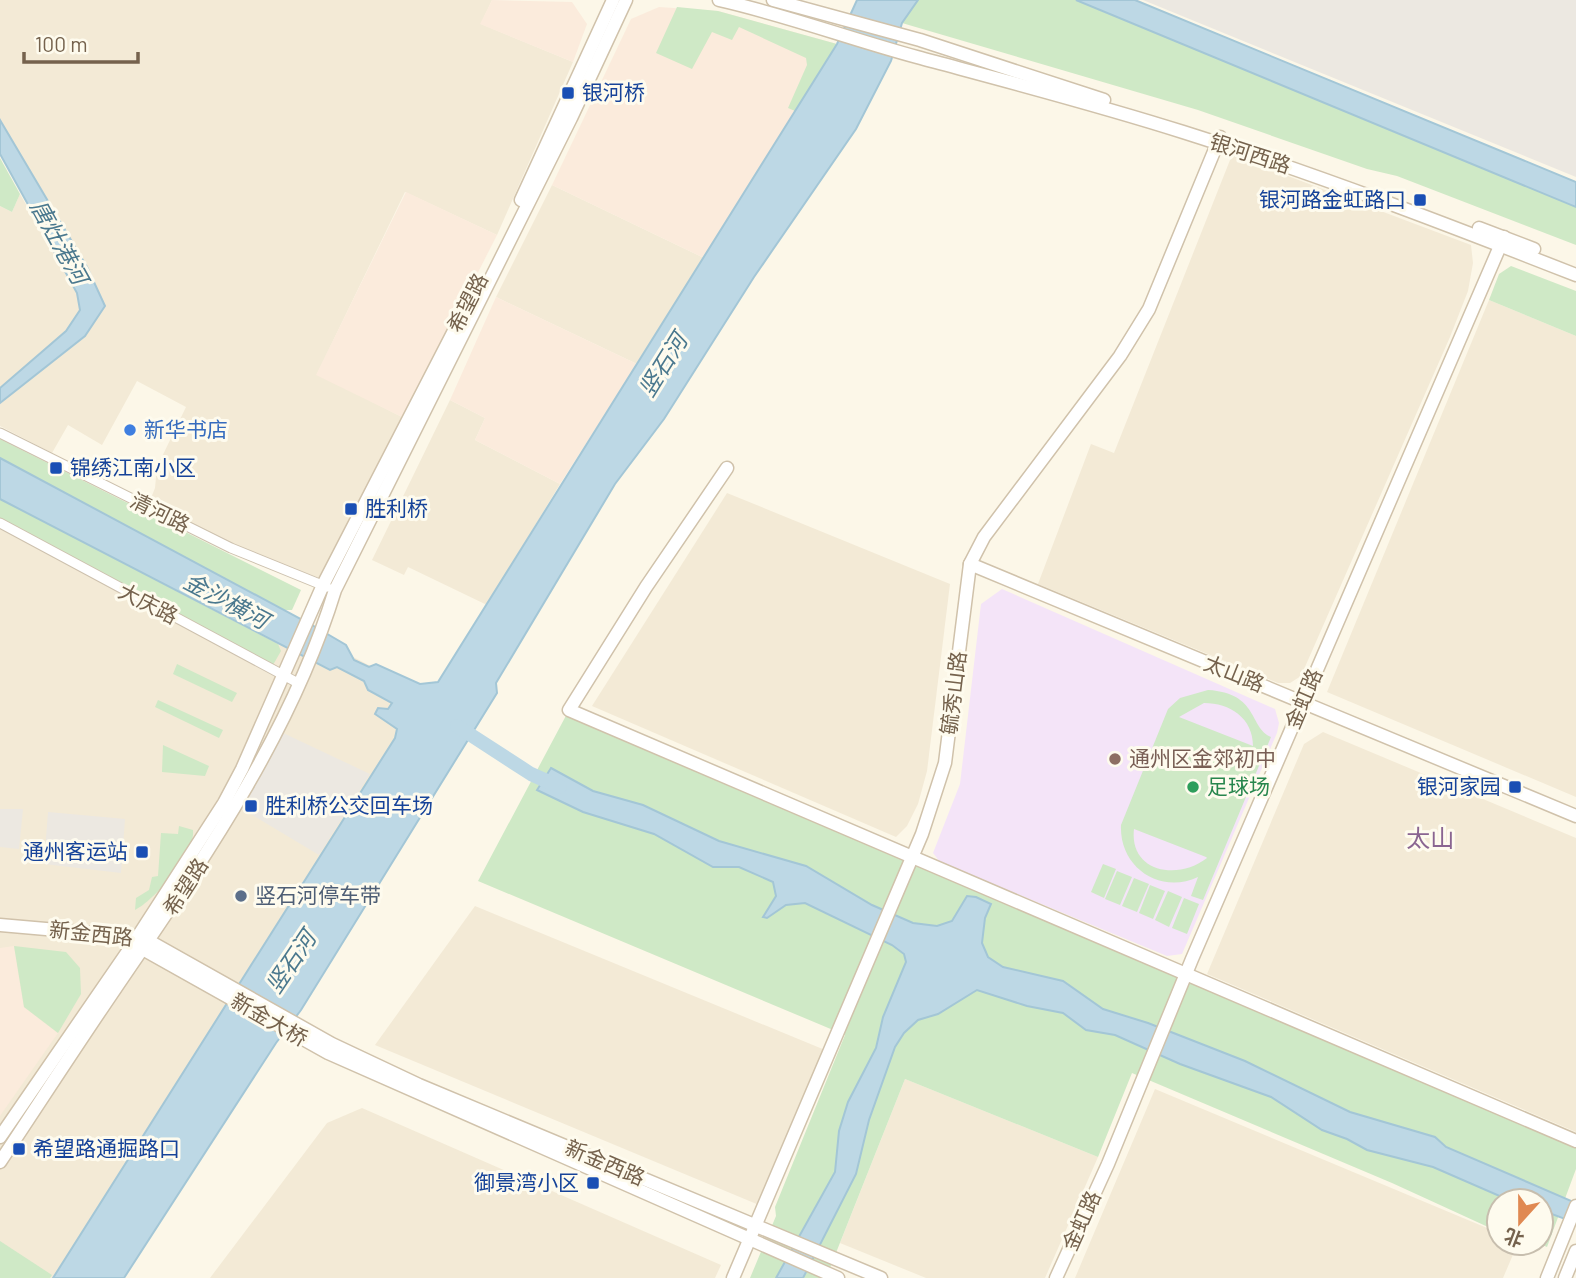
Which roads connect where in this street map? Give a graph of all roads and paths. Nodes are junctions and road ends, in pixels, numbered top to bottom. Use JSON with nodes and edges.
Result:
{"nodes":[{"id":1,"x":613,"y":0,"type":"edge"},
{"id":2,"x":626,"y":0,"type":"edge"},
{"id":3,"x":719,"y":0,"type":"edge"},
{"id":4,"x":773,"y":0,"type":"edge"},
{"id":5,"x":1218,"y":140,"type":"junction"},
{"id":6,"x":1503,"y":241,"type":"junction"},
{"id":7,"x":1576,"y":267,"type":"edge"},
{"id":8,"x":1576,"y":275,"type":"edge"},
{"id":9,"x":0,"y":433,"type":"edge"},
{"id":10,"x":727,"y":468,"type":"dead end"},
{"id":11,"x":0,"y":523,"type":"edge"},
{"id":12,"x":970,"y":564,"type":"junction"},
{"id":13,"x":330,"y":592,"type":"junction"},
{"id":14,"x":284,"y":675,"type":"junction"},
{"id":15,"x":298,"y":683,"type":"junction"},
{"id":16,"x":1303,"y":702,"type":"junction"},
{"id":17,"x":1576,"y":816,"type":"edge"},
{"id":18,"x":912,"y":859,"type":"junction"},
{"id":19,"x":0,"y":925,"type":"edge"},
{"id":20,"x":23,"y":928,"type":"junction"},
{"id":21,"x":0,"y":932,"type":"edge"},
{"id":22,"x":141,"y":943,"type":"junction"},
{"id":23,"x":1186,"y":975,"type":"junction"},
{"id":24,"x":213,"y":982,"type":"joint"},
{"id":25,"x":330,"y":1049,"type":"junction"},
{"id":26,"x":0,"y":1137,"type":"edge"},
{"id":27,"x":1576,"y":1141,"type":"edge"},
{"id":28,"x":0,"y":1162,"type":"edge"},
{"id":29,"x":1576,"y":1206,"type":"edge"},
{"id":30,"x":756,"y":1226,"type":"junction"},
{"id":31,"x":749,"y":1240,"type":"junction"},
{"id":32,"x":1576,"y":1251,"type":"edge"},
{"id":33,"x":733,"y":1278,"type":"edge"},
{"id":34,"x":838,"y":1278,"type":"edge"},
{"id":35,"x":881,"y":1278,"type":"edge"},
{"id":36,"x":1056,"y":1278,"type":"edge"},
{"id":37,"x":1546,"y":1278,"type":"edge"},
{"id":38,"x":1564,"y":1278,"type":"edge"}],
"edges":[{"from":1,"to":13,"type":"main road","name":"希望路"},
{"from":2,"to":13,"type":"main road","name":"希望路"},
{"from":3,"to":5,"type":"main road","name":"银河西路"},
{"from":4,"to":5,"type":"main road","name":"银河西路"},
{"from":5,"to":6,"type":"main road","name":"银河西路"},
{"from":5,"to":12,"type":"main road","name":"毓秀山路"},
{"from":6,"to":7,"type":"main road","name":"银河西路"},
{"from":6,"to":8,"type":"main road","name":"银河西路"},
{"from":6,"to":16,"type":"main road","name":"金虹路"},
{"from":9,"to":13,"type":"street","name":"清河路"},
{"from":10,"to":18,"type":"main road"},
{"from":11,"to":14,"type":"street","name":"大庆路"},
{"from":12,"to":16,"type":"main road","name":"太山路"},
{"from":12,"to":18,"type":"main road","name":"毓秀山路"},
{"from":13,"to":14,"type":"main road","name":"希望路"},
{"from":13,"to":15,"type":"main road","name":"希望路"},
{"from":14,"to":15,"type":"street","name":"大庆路"},
{"from":14,"to":22,"type":"main road","name":"希望路"},
{"from":15,"to":22,"type":"main road","name":"希望路"},
{"from":16,"to":17,"type":"main road","name":"太山路"},
{"from":16,"to":23,"type":"main road","name":"金虹路"},
{"from":18,"to":23,"type":"main road"},
{"from":18,"to":30,"type":"main road","name":"毓秀山路"},
{"from":19,"to":20,"type":"main road","name":"新金西路"},
{"from":20,"to":21,"type":"main road"},
{"from":20,"to":22,"type":"main road","name":"新金西路"},
{"from":21,"to":22,"type":"main road","name":"新金西路"},
{"from":22,"to":24,"type":"main road","name":"新金西路"},
{"from":22,"to":26,"type":"main road","name":"希望路"},
{"from":22,"to":28,"type":"main road","name":"希望路"},
{"from":23,"to":27,"type":"main road"},
{"from":23,"to":36,"type":"main road","name":"金虹路"},
{"from":24,"to":25,"type":"main road","name":"新金大桥"},
{"from":25,"to":30,"type":"main road","name":"新金西路"},
{"from":25,"to":31,"type":"main road","name":"新金西路"},
{"from":29,"to":37,"type":"main road"},
{"from":30,"to":31,"type":"main road","name":"毓秀山路"},
{"from":30,"to":35,"type":"main road","name":"新金西路"},
{"from":31,"to":33,"type":"main road","name":"毓秀山路"},
{"from":31,"to":34,"type":"main road","name":"新金西路"},
{"from":32,"to":38,"type":"main road"}]}
